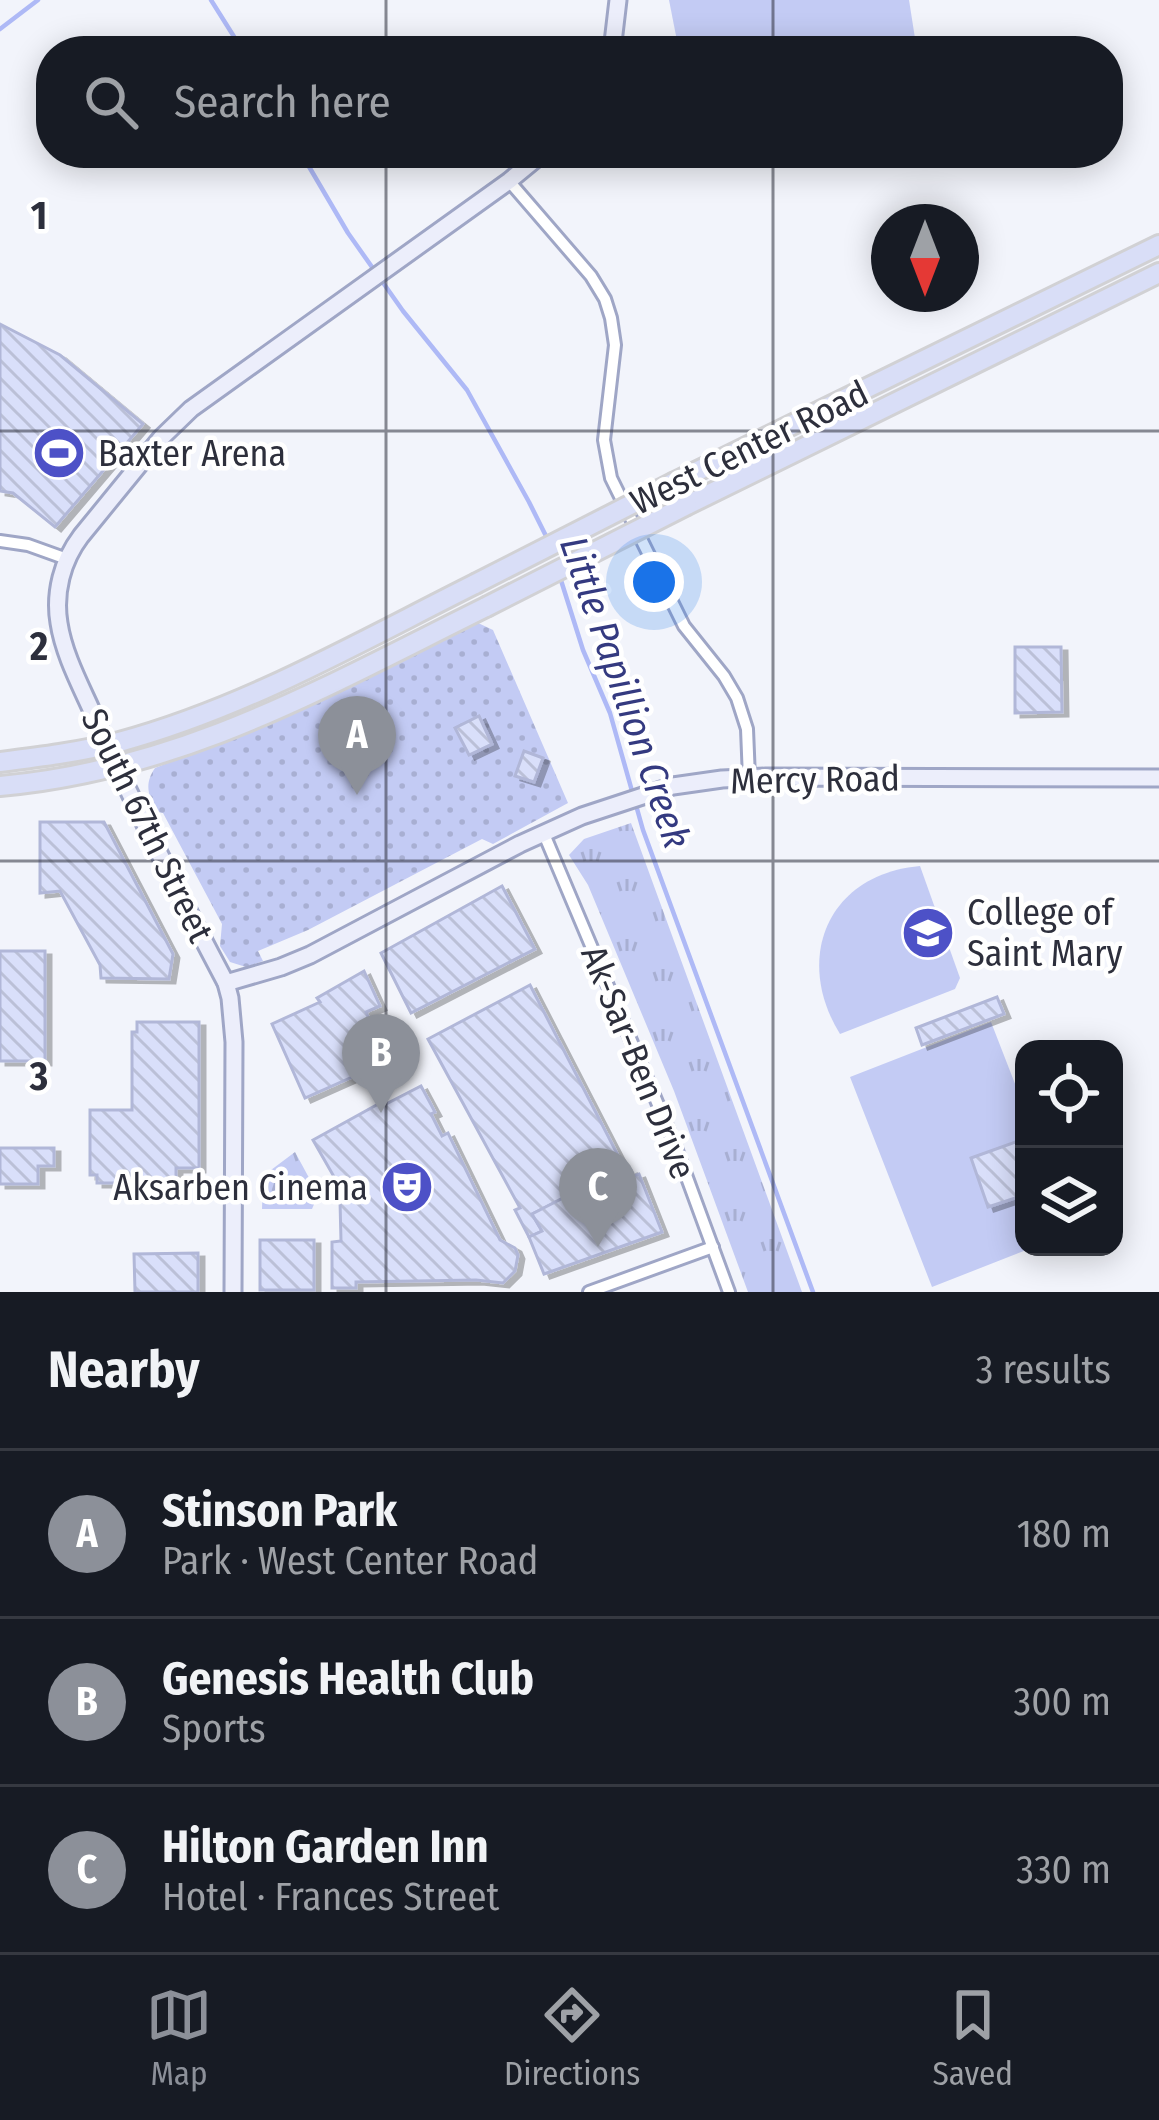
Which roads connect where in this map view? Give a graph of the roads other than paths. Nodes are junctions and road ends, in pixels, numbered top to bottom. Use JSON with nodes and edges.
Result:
{"nodes":[{"id":1,"x":618,"y":0,"type":"edge"},
{"id":2,"x":614,"y":36,"type":"edge"},
{"id":3,"x":525,"y":168,"type":"edge"},
{"id":4,"x":509,"y":181,"type":"junction"},
{"id":5,"x":1159,"y":245,"type":"edge"},
{"id":6,"x":1159,"y":273,"type":"edge"},
{"id":7,"x":0,"y":541,"type":"edge"},
{"id":8,"x":68,"y":559,"type":"junction"},
{"id":9,"x":107,"y":745,"type":"junction"},
{"id":10,"x":0,"y":761,"type":"edge"},
{"id":11,"x":116,"y":767,"type":"junction"},
{"id":12,"x":749,"y":778,"type":"junction"},
{"id":13,"x":1159,"y":778,"type":"edge"},
{"id":14,"x":0,"y":786,"type":"edge"},
{"id":15,"x":544,"y":834,"type":"junction"},
{"id":16,"x":226,"y":983,"type":"junction"},
{"id":17,"x":713,"y":1247,"type":"junction"},
{"id":18,"x":233,"y":1292,"type":"edge"},
{"id":19,"x":589,"y":1292,"type":"edge"},
{"id":20,"x":729,"y":1292,"type":"edge"}],
"edges":[{"from":1,"to":2,"type":"main road"},
{"from":3,"to":4,"type":"main road","name":"South 67th Street"},
{"from":4,"to":8,"type":"main road","name":"South 67th Street"},
{"from":4,"to":12,"type":"street"},
{"from":5,"to":9,"type":"main road","name":"West Center Road","bridge":true},
{"from":6,"to":11,"type":"main road","name":"West Center Road","bridge":true},
{"from":7,"to":8,"type":"street"},
{"from":8,"to":9,"type":"main road","name":"South 67th Street"},
{"from":9,"to":10,"type":"main road","name":"West Center Road"},
{"from":9,"to":11,"type":"main road","name":"South 67th Street"},
{"from":11,"to":14,"type":"main road","name":"West Center Road"},
{"from":11,"to":16,"type":"main road","name":"South 67th Street"},
{"from":12,"to":13,"type":"main road","name":"Mercy Road"},
{"from":12,"to":15,"type":"main road","name":"Mercy Road"},
{"from":15,"to":16,"type":"main road","name":"Mercy Road"},
{"from":15,"to":17,"type":"street","name":"Ak-Sar-Ben Drive"},
{"from":16,"to":18,"type":"main road","name":"South 67th Street"},
{"from":17,"to":19,"type":"street"},
{"from":17,"to":20,"type":"street","name":"Ak-Sar-Ben Drive"}]}
